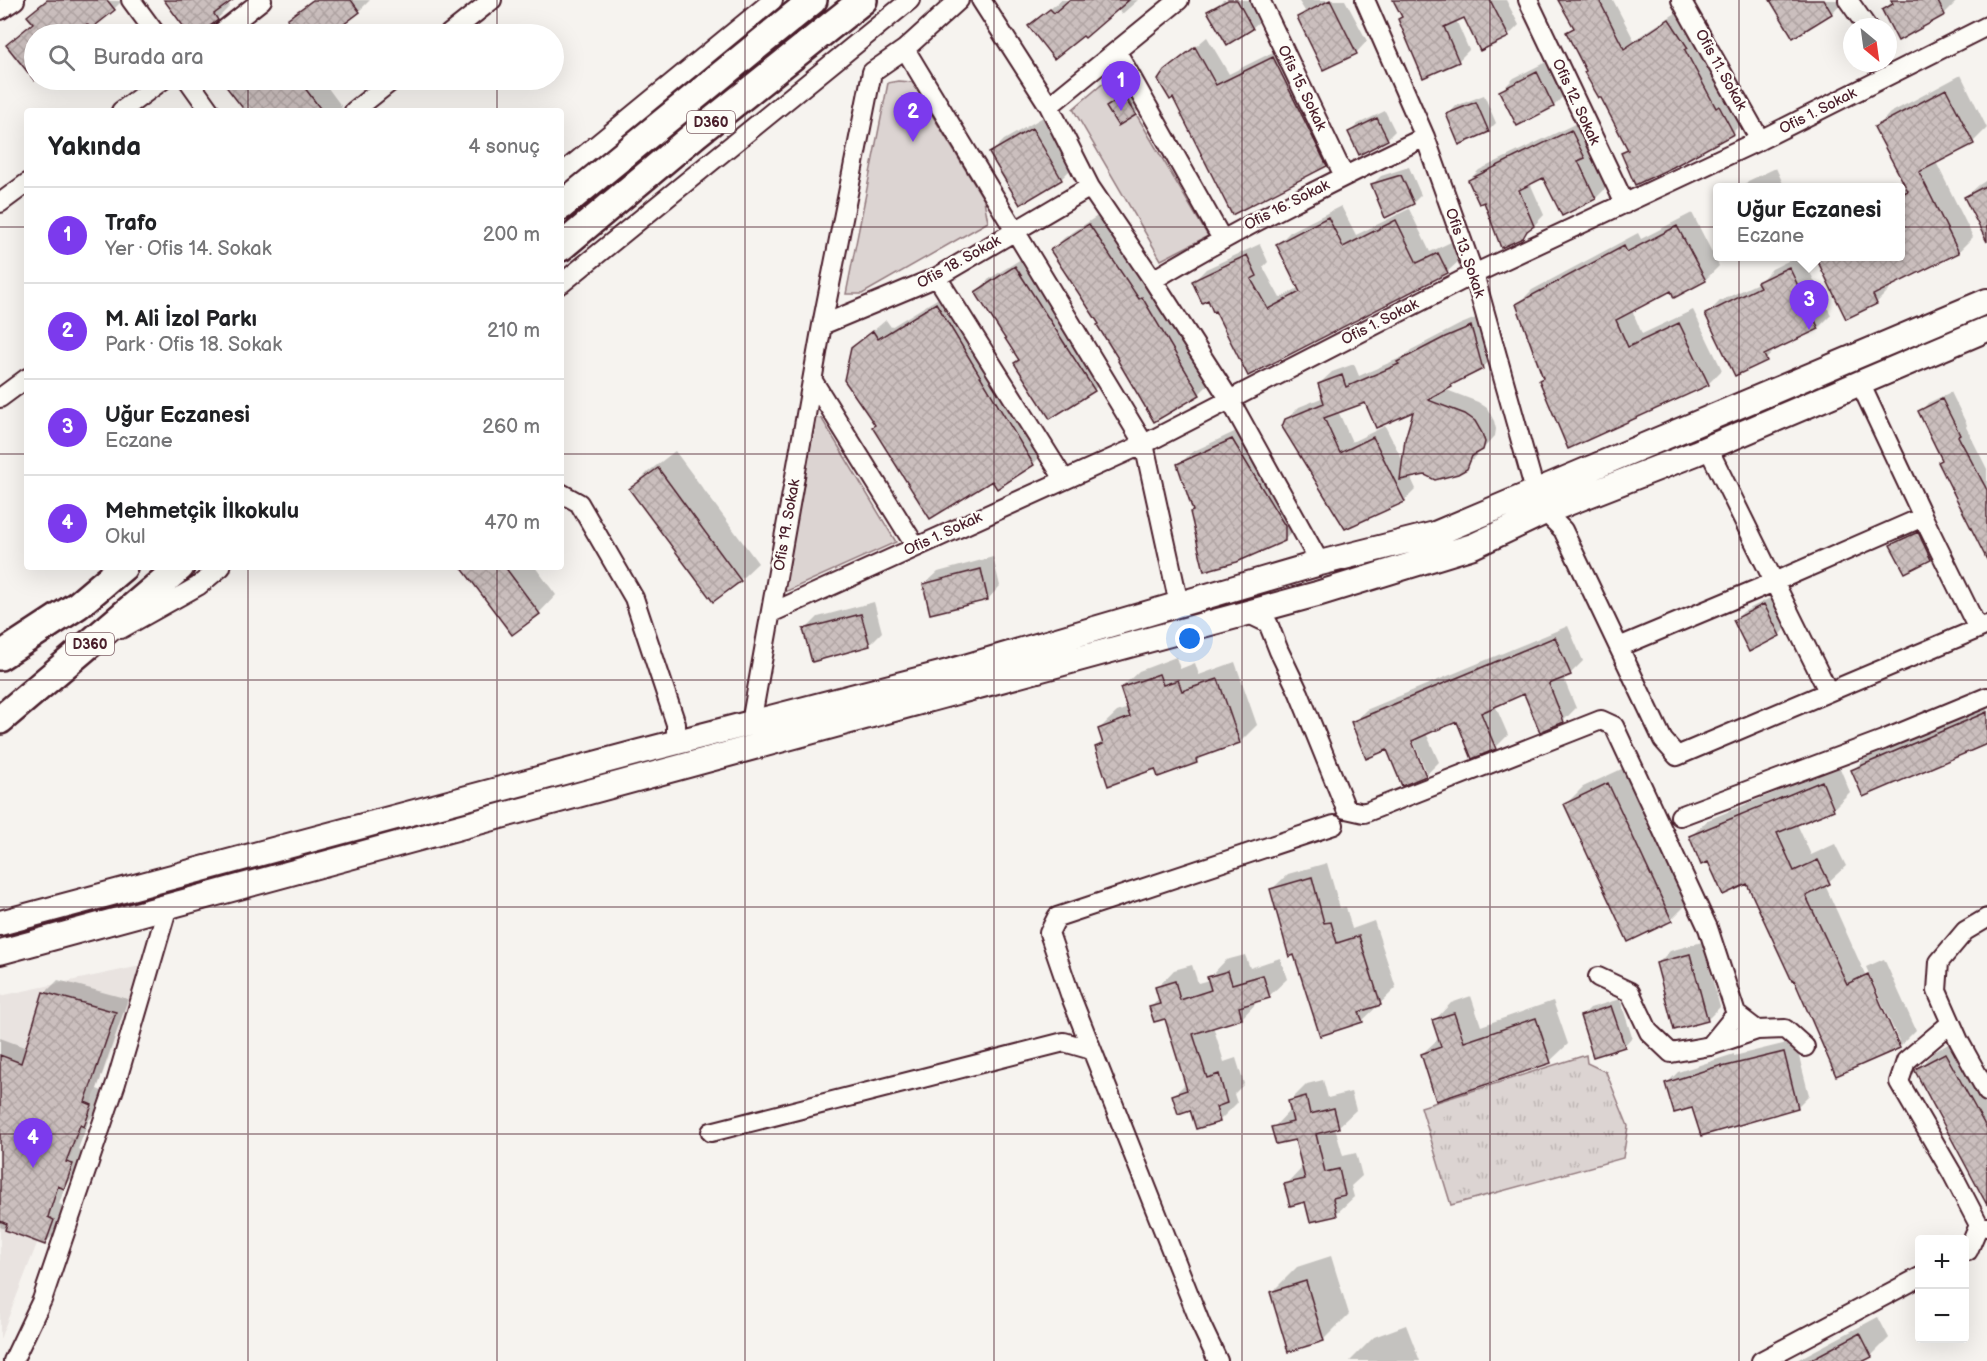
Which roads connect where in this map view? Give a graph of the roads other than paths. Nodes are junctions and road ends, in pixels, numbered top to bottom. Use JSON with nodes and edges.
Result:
{"nodes":[{"id":1,"x":15,"y":0,"type":"edge"},
{"id":2,"x":131,"y":0,"type":"edge"},
{"id":3,"x":262,"y":0,"type":"edge"},
{"id":4,"x":492,"y":0,"type":"edge"},
{"id":5,"x":773,"y":0,"type":"edge"},
{"id":6,"x":813,"y":0,"type":"edge"},
{"id":7,"x":863,"y":0,"type":"edge"},
{"id":8,"x":910,"y":0,"type":"edge"},
{"id":9,"x":959,"y":0,"type":"edge"},
{"id":10,"x":981,"y":0,"type":"edge"},
{"id":11,"x":1179,"y":0,"type":"edge"},
{"id":12,"x":1260,"y":0,"type":"edge"},
{"id":13,"x":1365,"y":0,"type":"edge"},
{"id":14,"x":1528,"y":0,"type":"edge"},
{"id":15,"x":1682,"y":0,"type":"edge"},
{"id":16,"x":1848,"y":0,"type":"edge"},
{"id":17,"x":0,"y":10,"type":"edge"},
{"id":18,"x":1861,"y":18,"type":"edge"},
{"id":19,"x":149,"y":24,"type":"edge"},
{"id":20,"x":232,"y":24,"type":"edge"},
{"id":21,"x":462,"y":24,"type":"edge"},
{"id":22,"x":1987,"y":26,"type":"edge"},
{"id":23,"x":905,"y":49,"type":"junction"},
{"id":24,"x":1117,"y":52,"type":"junction"},
{"id":25,"x":1897,"y":62,"type":"edge"},
{"id":26,"x":1879,"y":72,"type":"edge"},
{"id":27,"x":149,"y":90,"type":"edge"},
{"id":28,"x":195,"y":90,"type":"edge"},
{"id":29,"x":380,"y":90,"type":"edge"},
{"id":30,"x":1050,"y":106,"type":"junction"},
{"id":31,"x":125,"y":108,"type":"edge"},
{"id":32,"x":208,"y":108,"type":"edge"},
{"id":33,"x":358,"y":108,"type":"edge"},
{"id":34,"x":1425,"y":137,"type":"junction"},
{"id":35,"x":1760,"y":140,"type":"junction"},
{"id":36,"x":564,"y":172,"type":"edge"},
{"id":37,"x":1344,"y":176,"type":"junction"},
{"id":38,"x":24,"y":185,"type":"edge"},
{"id":39,"x":1090,"y":187,"type":"junction"},
{"id":40,"x":0,"y":203,"type":"edge"},
{"id":41,"x":564,"y":204,"type":"edge"},
{"id":42,"x":1624,"y":204,"type":"junction"},
{"id":43,"x":1014,"y":231,"type":"junction"},
{"id":44,"x":1222,"y":239,"type":"junction"},
{"id":45,"x":564,"y":244,"type":"edge"},
{"id":46,"x":1474,"y":274,"type":"junction"},
{"id":47,"x":937,"y":276,"type":"junction"},
{"id":48,"x":1153,"y":280,"type":"junction"},
{"id":49,"x":564,"y":282,"type":"edge"},
{"id":50,"x":1987,"y":300,"type":"edge"},
{"id":51,"x":822,"y":326,"type":"junction"},
{"id":52,"x":1987,"y":329,"type":"edge"},
{"id":53,"x":24,"y":380,"type":"edge"},
{"id":54,"x":813,"y":381,"type":"junction"},
{"id":55,"x":1860,"y":383,"type":"junction"},
{"id":56,"x":2,"y":394,"type":"edge"},
{"id":57,"x":1230,"y":400,"type":"junction"},
{"id":58,"x":1144,"y":444,"type":"junction"},
{"id":59,"x":1708,"y":448,"type":"junction"},
{"id":60,"x":1064,"y":479,"type":"junction"},
{"id":61,"x":564,"y":495,"type":"edge"},
{"id":62,"x":1540,"y":502,"type":"junction"},
{"id":63,"x":1923,"y":517,"type":"junction"},
{"id":64,"x":916,"y":547,"type":"junction"},
{"id":65,"x":1320,"y":563,"type":"junction"},
{"id":66,"x":105,"y":570,"type":"edge"},
{"id":67,"x":119,"y":570,"type":"edge"},
{"id":68,"x":176,"y":570,"type":"edge"},
{"id":69,"x":217,"y":570,"type":"edge"},
{"id":70,"x":1774,"y":582,"type":"junction"},
{"id":71,"x":1179,"y":604,"type":"junction"},
{"id":72,"x":78,"y":605,"type":"junction"},
{"id":73,"x":771,"y":613,"type":"junction"},
{"id":74,"x":1247,"y":613,"type":"junction"},
{"id":75,"x":1982,"y":627,"type":"edge"},
{"id":76,"x":1619,"y":647,"type":"junction"},
{"id":77,"x":83,"y":650,"type":"junction"},
{"id":78,"x":0,"y":656,"type":"edge"},
{"id":79,"x":1828,"y":691,"type":"junction"},
{"id":80,"x":1987,"y":697,"type":"edge"},
{"id":81,"x":0,"y":720,"type":"edge"},
{"id":82,"x":751,"y":723,"type":"junction"},
{"id":83,"x":676,"y":743,"type":"junction"},
{"id":84,"x":1346,"y":809,"type":"junction"},
{"id":85,"x":1364,"y":813,"type":"junction"},
{"id":86,"x":1654,"y":813,"type":"junction"},
{"id":87,"x":1680,"y":816,"type":"junction"},
{"id":88,"x":1334,"y":825,"type":"junction"},
{"id":89,"x":1666,"y":840,"type":"junction"},
{"id":90,"x":168,"y":906,"type":"junction"},
{"id":91,"x":1987,"y":918,"type":"edge"},
{"id":92,"x":0,"y":923,"type":"edge"},
{"id":93,"x":0,"y":952,"type":"edge"},
{"id":94,"x":1598,"y":977,"type":"dead end"},
{"id":95,"x":1736,"y":1014,"type":"junction"},
{"id":96,"x":1951,"y":1023,"type":"junction"},
{"id":97,"x":1082,"y":1024,"type":"junction"},
{"id":98,"x":1757,"y":1030,"type":"junction"},
{"id":99,"x":1064,"y":1042,"type":"junction"},
{"id":100,"x":1710,"y":1046,"type":"junction"},
{"id":101,"x":1805,"y":1047,"type":"dead end"},
{"id":102,"x":1092,"y":1050,"type":"junction"},
{"id":103,"x":1987,"y":1092,"type":"edge"},
{"id":104,"x":711,"y":1132,"type":"dead end"},
{"id":105,"x":1984,"y":1230,"type":"edge"},
{"id":106,"x":1969,"y":1248,"type":"edge"},
{"id":107,"x":1915,"y":1280,"type":"edge"},
{"id":108,"x":13,"y":1361,"type":"edge"},
{"id":109,"x":1218,"y":1361,"type":"edge"},
{"id":110,"x":1761,"y":1361,"type":"edge"}],
"edges":[{"from":1,"to":17,"type":"street"},
{"from":2,"to":19,"type":"street"},
{"from":3,"to":20,"type":"street"},
{"from":4,"to":21,"type":"street"},
{"from":5,"to":36,"type":"street"},
{"from":6,"to":41,"type":"highway","number":"D360"},
{"from":7,"to":45,"type":"highway","number":"D360"},
{"from":8,"to":49,"type":"street"},
{"from":9,"to":23,"type":"street"},
{"from":10,"to":30,"type":"street"},
{"from":11,"to":24,"type":"street"},
{"from":12,"to":37,"type":"street","name":"Ofis 15. Sokak"},
{"from":13,"to":34,"type":"street","name":"Ofis 13. Sokak"},
{"from":14,"to":42,"type":"street","name":"Ofis 12. Sokak"},
{"from":15,"to":35,"type":"street","name":"Ofis 11. Sokak"},
{"from":16,"to":18,"type":"street"},
{"from":22,"to":25,"type":"street","name":"Ofis 1. Sokak"},
{"from":23,"to":43,"type":"street"},
{"from":23,"to":51,"type":"street","name":"Ofis 19. Sokak"},
{"from":24,"to":30,"type":"street"},
{"from":24,"to":44,"type":"street"},
{"from":26,"to":35,"type":"street","name":"Ofis 1. Sokak"},
{"from":27,"to":31,"type":"street"},
{"from":28,"to":32,"type":"street"},
{"from":29,"to":33,"type":"street"},
{"from":30,"to":39,"type":"street"},
{"from":34,"to":37,"type":"street","name":"Ofis 16. Sokak"},
{"from":34,"to":46,"type":"street","name":"Ofis 13. Sokak"},
{"from":35,"to":42,"type":"street","name":"Ofis 1. Sokak"},
{"from":37,"to":44,"type":"street","name":"Ofis 16. Sokak"},
{"from":38,"to":40,"type":"street"},
{"from":39,"to":43,"type":"street","name":"Ofis 18. Sokak"},
{"from":39,"to":48,"type":"street"},
{"from":42,"to":46,"type":"street","name":"Ofis 1. Sokak"},
{"from":43,"to":47,"type":"street","name":"Ofis 18. Sokak"},
{"from":43,"to":58,"type":"street"},
{"from":44,"to":48,"type":"street","name":"Ofis 16. Sokak"},
{"from":46,"to":57,"type":"street","name":"Ofis 1. Sokak"},
{"from":46,"to":62,"type":"street","name":"Ofis 13. Sokak"},
{"from":47,"to":51,"type":"street","name":"Ofis 18. Sokak"},
{"from":47,"to":60,"type":"street"},
{"from":48,"to":57,"type":"street"},
{"from":50,"to":62,"type":"main road"},
{"from":51,"to":54,"type":"street","name":"Ofis 19. Sokak"},
{"from":52,"to":55,"type":"main road"},
{"from":53,"to":56,"type":"street"},
{"from":54,"to":64,"type":"street"},
{"from":54,"to":73,"type":"street","name":"Ofis 19. Sokak"},
{"from":55,"to":59,"type":"main road"},
{"from":55,"to":63,"type":"street"},
{"from":57,"to":58,"type":"street","name":"Ofis 1. Sokak"},
{"from":57,"to":65,"type":"street"},
{"from":58,"to":60,"type":"street","name":"Ofis 1. Sokak"},
{"from":58,"to":71,"type":"street"},
{"from":59,"to":62,"type":"main road"},
{"from":59,"to":70,"type":"street"},
{"from":60,"to":64,"type":"street","name":"Ofis 1. Sokak"},
{"from":61,"to":83,"type":"street"},
{"from":62,"to":65,"type":"main road"},
{"from":62,"to":74,"type":"main road"},
{"from":62,"to":76,"type":"street"},
{"from":63,"to":70,"type":"street"},
{"from":63,"to":75,"type":"street"},
{"from":64,"to":73,"type":"street","name":"Ofis 1. Sokak"},
{"from":65,"to":71,"type":"main road"},
{"from":66,"to":72,"type":"street"},
{"from":67,"to":72,"type":"highway","number":"D360"},
{"from":68,"to":77,"type":"highway","number":"D360"},
{"from":69,"to":77,"type":"street"},
{"from":70,"to":76,"type":"street"},
{"from":70,"to":79,"type":"street"},
{"from":71,"to":82,"type":"main road"},
{"from":72,"to":78,"type":"highway","number":"D360"},
{"from":73,"to":82,"type":"street","name":"Ofis 19. Sokak"},
{"from":74,"to":84,"type":"street"},
{"from":74,"to":90,"type":"main road"},
{"from":75,"to":79,"type":"street"},
{"from":76,"to":79,"type":"street"},
{"from":77,"to":81,"type":"highway","number":"D360"},
{"from":80,"to":87,"type":"street"},
{"from":82,"to":83,"type":"main road"},
{"from":83,"to":92,"type":"main road"},
{"from":84,"to":85,"type":"street"},
{"from":84,"to":88,"type":"street"},
{"from":85,"to":86,"type":"street"},
{"from":85,"to":88,"type":"street"},
{"from":86,"to":87,"type":"street"},
{"from":86,"to":89,"type":"street"},
{"from":87,"to":89,"type":"street"},
{"from":88,"to":97,"type":"street"},
{"from":89,"to":95,"type":"street"},
{"from":90,"to":93,"type":"main road"},
{"from":90,"to":108,"type":"street"},
{"from":91,"to":96,"type":"street"},
{"from":94,"to":100,"type":"street"},
{"from":95,"to":98,"type":"street"},
{"from":95,"to":100,"type":"street"},
{"from":96,"to":103,"type":"street"},
{"from":96,"to":105,"type":"street"},
{"from":97,"to":99,"type":"street"},
{"from":97,"to":102,"type":"street"},
{"from":98,"to":100,"type":"street"},
{"from":98,"to":101,"type":"street"},
{"from":99,"to":102,"type":"street"},
{"from":99,"to":104,"type":"street"},
{"from":102,"to":109,"type":"street"},
{"from":105,"to":106,"type":"street"},
{"from":107,"to":110,"type":"street"}]}
